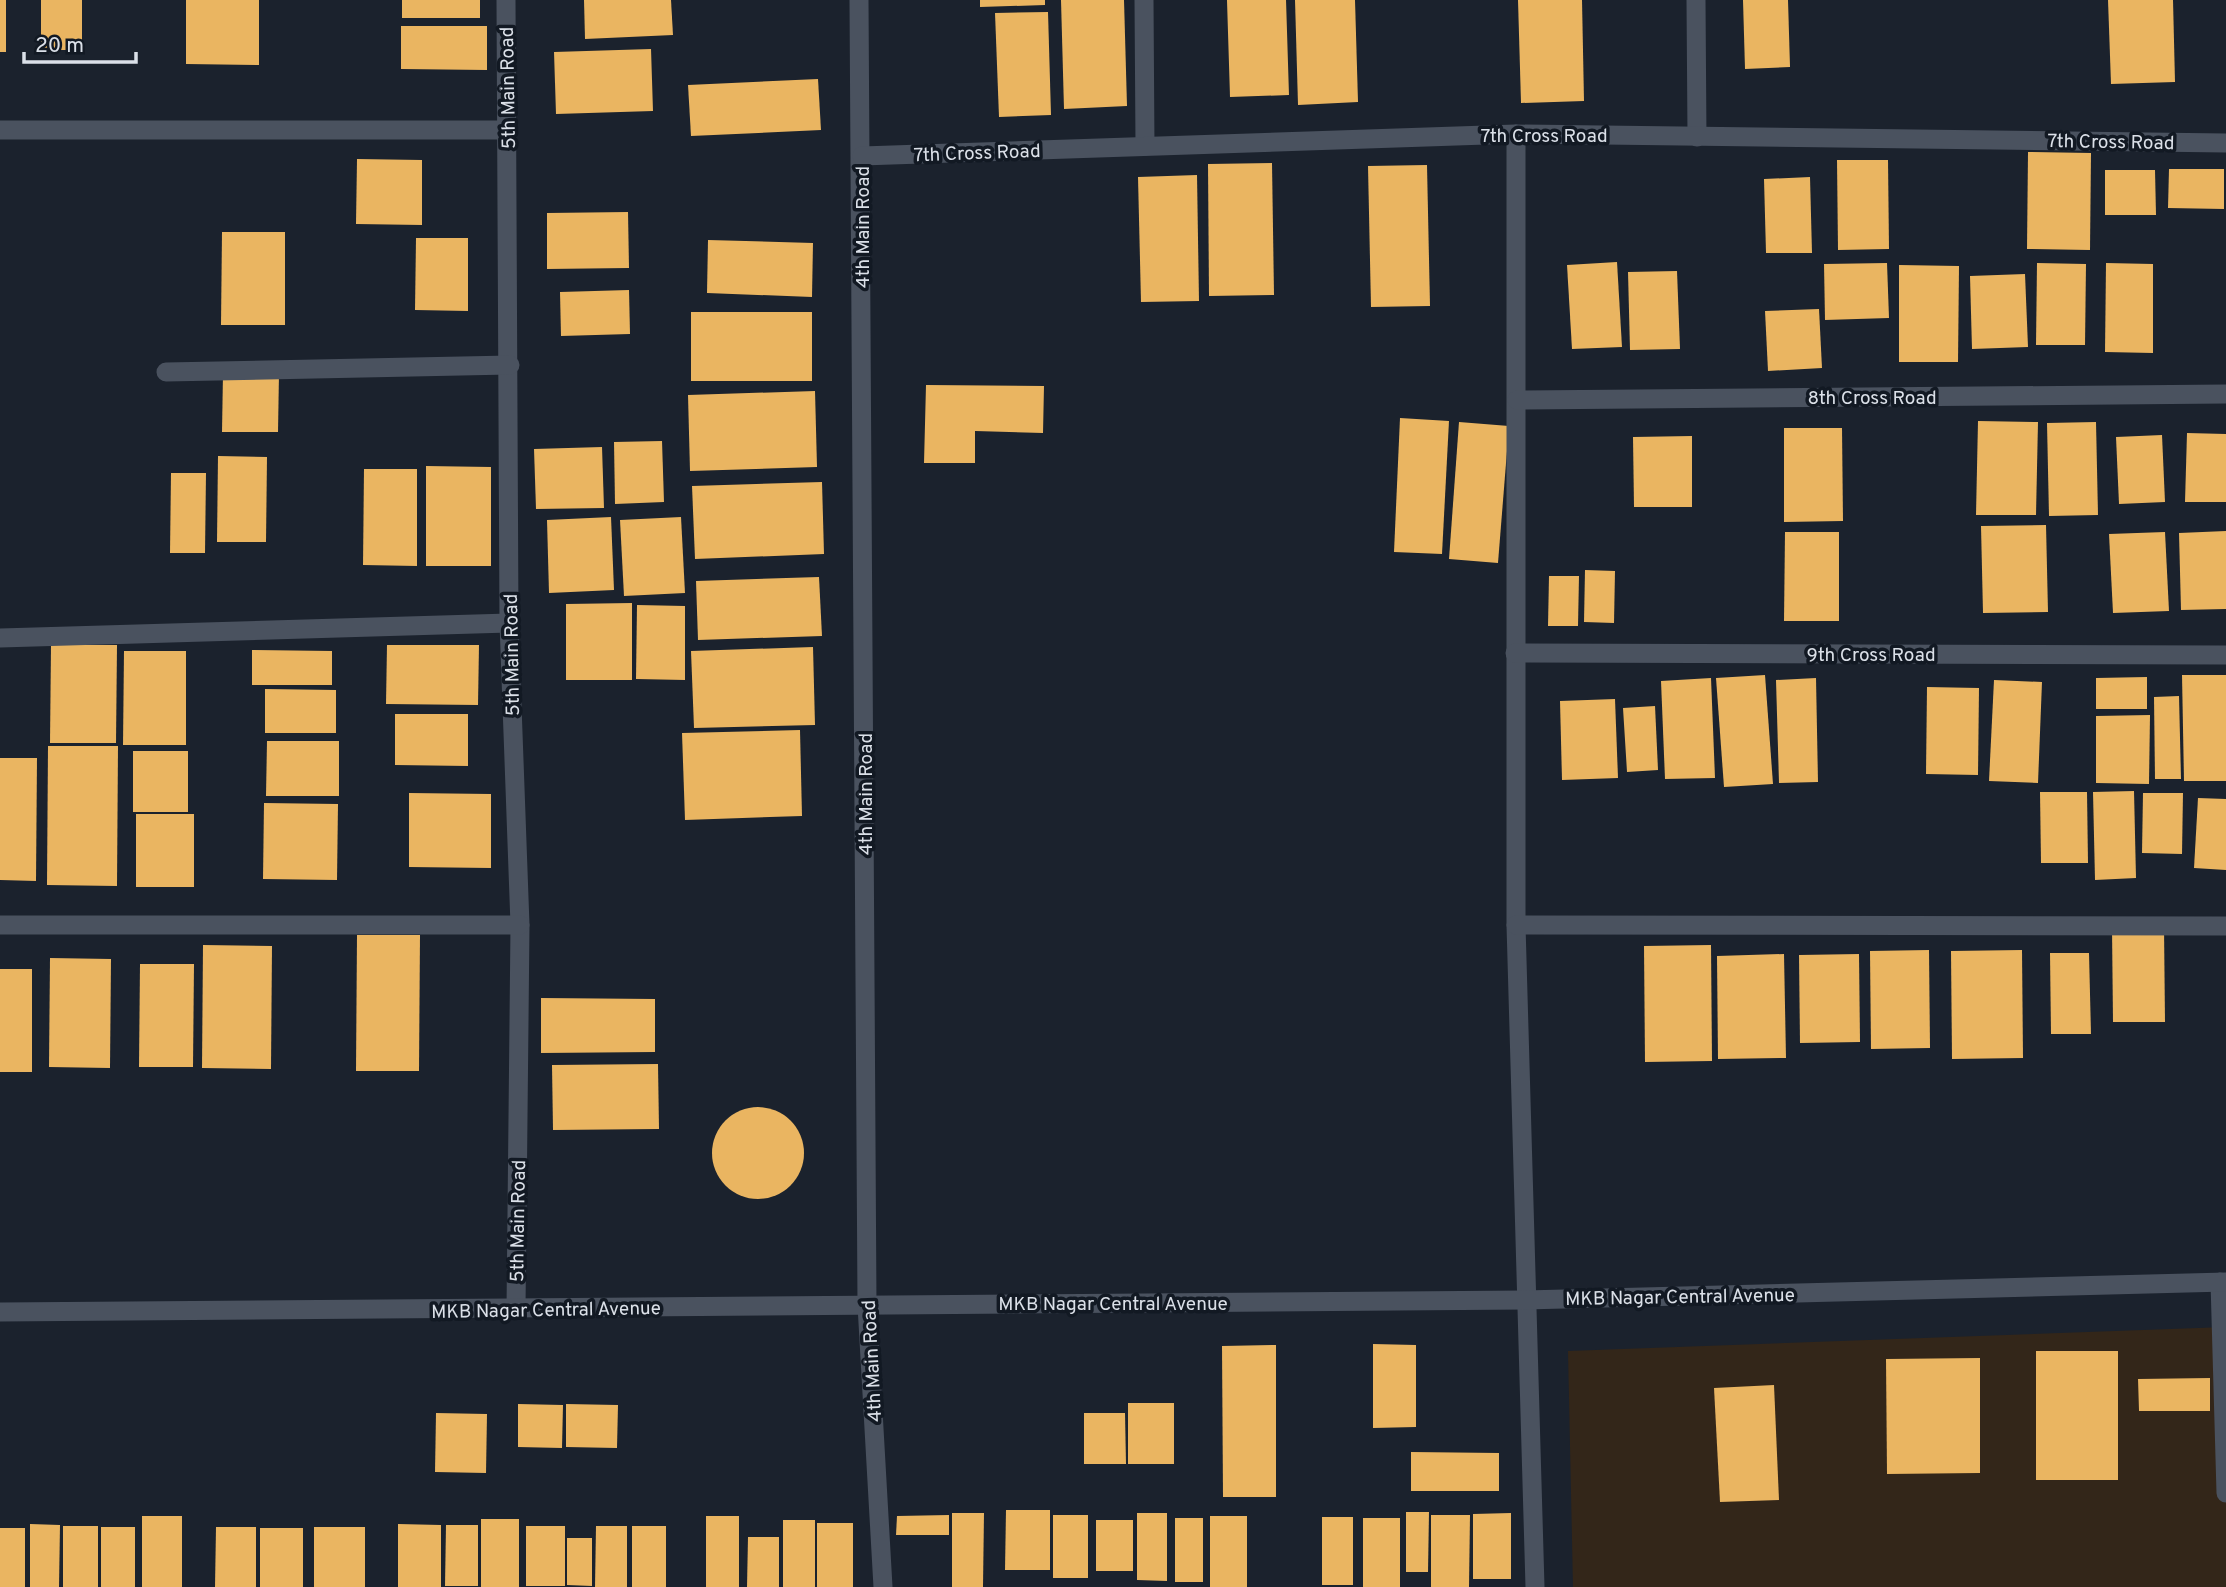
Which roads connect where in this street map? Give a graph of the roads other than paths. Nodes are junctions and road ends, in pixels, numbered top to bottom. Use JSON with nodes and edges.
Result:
{"nodes":[{"id":1,"x":506,"y":0,"type":"edge"},
{"id":2,"x":859,"y":0,"type":"edge"},
{"id":3,"x":1144,"y":0,"type":"edge"},
{"id":4,"x":1696,"y":0,"type":"edge"},
{"id":5,"x":0,"y":130,"type":"edge"},
{"id":6,"x":507,"y":130,"type":"junction"},
{"id":7,"x":1516,"y":134,"type":"junction"},
{"id":8,"x":1697,"y":137,"type":"junction"},
{"id":9,"x":2226,"y":143,"type":"edge"},
{"id":10,"x":1144,"y":146,"type":"junction"},
{"id":11,"x":862,"y":156,"type":"junction"},
{"id":12,"x":510,"y":365,"type":"junction"},
{"id":13,"x":166,"y":372,"type":"dead end"},
{"id":14,"x":2226,"y":394,"type":"edge"},
{"id":15,"x":1517,"y":400,"type":"junction"},
{"id":16,"x":509,"y":624,"type":"junction"},
{"id":17,"x":0,"y":638,"type":"edge"},
{"id":18,"x":1515,"y":653,"type":"junction"},
{"id":19,"x":2226,"y":655,"type":"edge"},
{"id":20,"x":0,"y":925,"type":"edge"},
{"id":21,"x":520,"y":925,"type":"junction"},
{"id":22,"x":1516,"y":925,"type":"junction"},
{"id":23,"x":2226,"y":926,"type":"edge"},
{"id":24,"x":2223,"y":1282,"type":"edge"},
{"id":25,"x":1525,"y":1300,"type":"junction"},
{"id":26,"x":867,"y":1305,"type":"junction"},
{"id":27,"x":516,"y":1309,"type":"junction"},
{"id":28,"x":0,"y":1312,"type":"edge"},
{"id":29,"x":2226,"y":1493,"type":"edge"},
{"id":30,"x":883,"y":1587,"type":"edge"},
{"id":31,"x":1535,"y":1587,"type":"edge"}],
"edges":[{"from":1,"to":6,"type":"street","name":"5th Main Road"},
{"from":2,"to":11,"type":"street","name":"4th Main Road"},
{"from":3,"to":10,"type":"street"},
{"from":4,"to":8,"type":"street"},
{"from":5,"to":6,"type":"street"},
{"from":6,"to":12,"type":"street","name":"5th Main Road"},
{"from":7,"to":8,"type":"street","name":"7th Cross Road"},
{"from":7,"to":10,"type":"street","name":"7th Cross Road"},
{"from":7,"to":15,"type":"street"},
{"from":8,"to":9,"type":"street","name":"7th Cross Road"},
{"from":10,"to":11,"type":"street","name":"7th Cross Road"},
{"from":11,"to":26,"type":"street","name":"4th Main Road"},
{"from":12,"to":13,"type":"street"},
{"from":12,"to":16,"type":"street","name":"5th Main Road"},
{"from":14,"to":15,"type":"street","name":"8th Cross Road"},
{"from":15,"to":18,"type":"street"},
{"from":16,"to":17,"type":"street"},
{"from":16,"to":21,"type":"street","name":"5th Main Road"},
{"from":18,"to":19,"type":"street","name":"9th Cross Road"},
{"from":18,"to":22,"type":"street"},
{"from":20,"to":21,"type":"street"},
{"from":21,"to":27,"type":"street","name":"5th Main Road"},
{"from":22,"to":23,"type":"street"},
{"from":22,"to":25,"type":"street"},
{"from":24,"to":25,"type":"street","name":"MKB Nagar Central Avenue"},
{"from":24,"to":29,"type":"street"},
{"from":25,"to":26,"type":"street","name":"MKB Nagar Central Avenue"},
{"from":25,"to":31,"type":"street"},
{"from":26,"to":27,"type":"street","name":"MKB Nagar Central Avenue"},
{"from":26,"to":30,"type":"street","name":"4th Main Road"},
{"from":27,"to":28,"type":"street","name":"MKB Nagar Central Avenue"}]}
